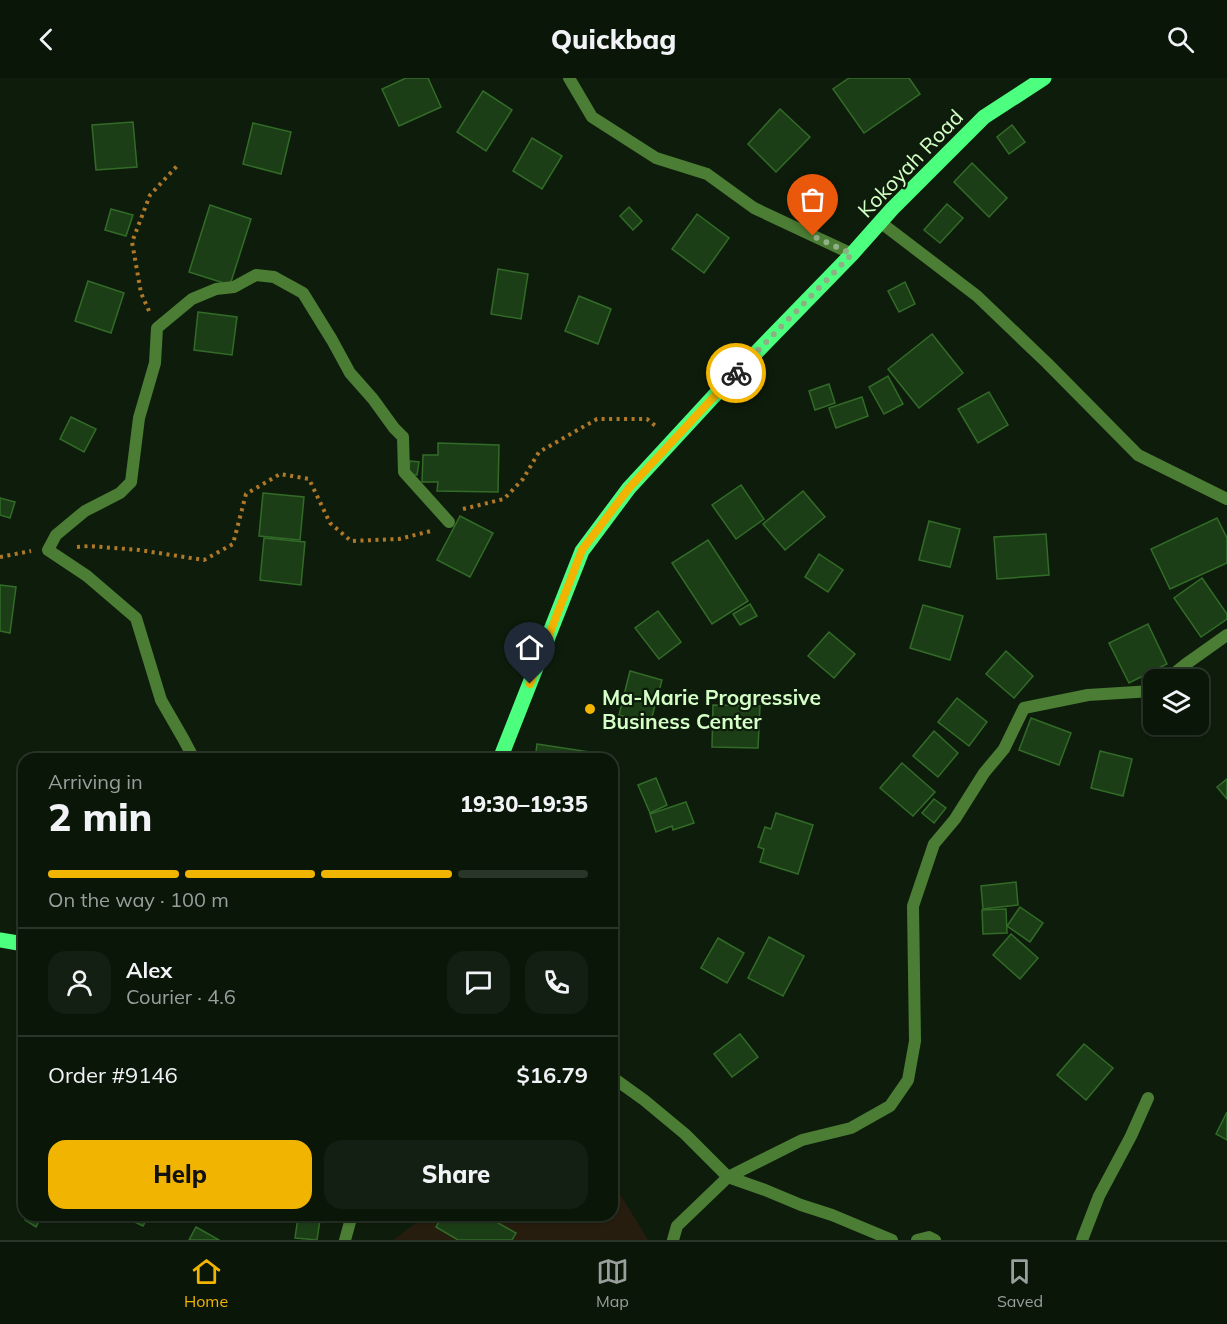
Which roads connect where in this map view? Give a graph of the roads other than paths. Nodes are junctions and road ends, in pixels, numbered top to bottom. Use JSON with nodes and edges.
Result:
{"nodes":[{"id":1,"x":569,"y":78,"type":"edge"},
{"id":2,"x":1044,"y":78,"type":"edge"},
{"id":3,"x":880,"y":222,"type":"junction"},
{"id":4,"x":852,"y":254,"type":"junction"},
{"id":5,"x":1227,"y":499,"type":"edge"},
{"id":6,"x":449,"y":522,"type":"road end"},
{"id":7,"x":1227,"y":635,"type":"edge"},
{"id":8,"x":1180,"y":669,"type":"edge"},
{"id":9,"x":1143,"y":692,"type":"edge"},
{"id":10,"x":191,"y":753,"type":"edge"},
{"id":11,"x":502,"y":753,"type":"edge"},
{"id":12,"x":0,"y":940,"type":"edge"},
{"id":13,"x":18,"y":943,"type":"edge"},
{"id":14,"x":618,"y":1081,"type":"edge"},
{"id":15,"x":1148,"y":1098,"type":"dead end"},
{"id":16,"x":728,"y":1177,"type":"junction"},
{"id":17,"x":350,"y":1221,"type":"edge"},
{"id":18,"x":345,"y":1240,"type":"edge"},
{"id":19,"x":673,"y":1240,"type":"edge"},
{"id":20,"x":892,"y":1240,"type":"edge"},
{"id":21,"x":917,"y":1240,"type":"edge"},
{"id":22,"x":935,"y":1240,"type":"edge"},
{"id":23,"x":1082,"y":1240,"type":"edge"}],
"edges":[{"from":1,"to":4,"type":"street"},
{"from":2,"to":3,"type":"main road","name":"Kokoyah Road"},
{"from":3,"to":4,"type":"main road","name":"Kokoyah Road"},
{"from":3,"to":5,"type":"street"},
{"from":4,"to":11,"type":"main road","name":"Kokoyah Road"},
{"from":6,"to":10,"type":"street"},
{"from":7,"to":8,"type":"street"},
{"from":9,"to":16,"type":"street"},
{"from":12,"to":13,"type":"main road"},
{"from":14,"to":16,"type":"street"},
{"from":15,"to":23,"type":"street"},
{"from":16,"to":19,"type":"street"},
{"from":16,"to":20,"type":"street"},
{"from":17,"to":18,"type":"street"},
{"from":21,"to":22,"type":"street"}]}
